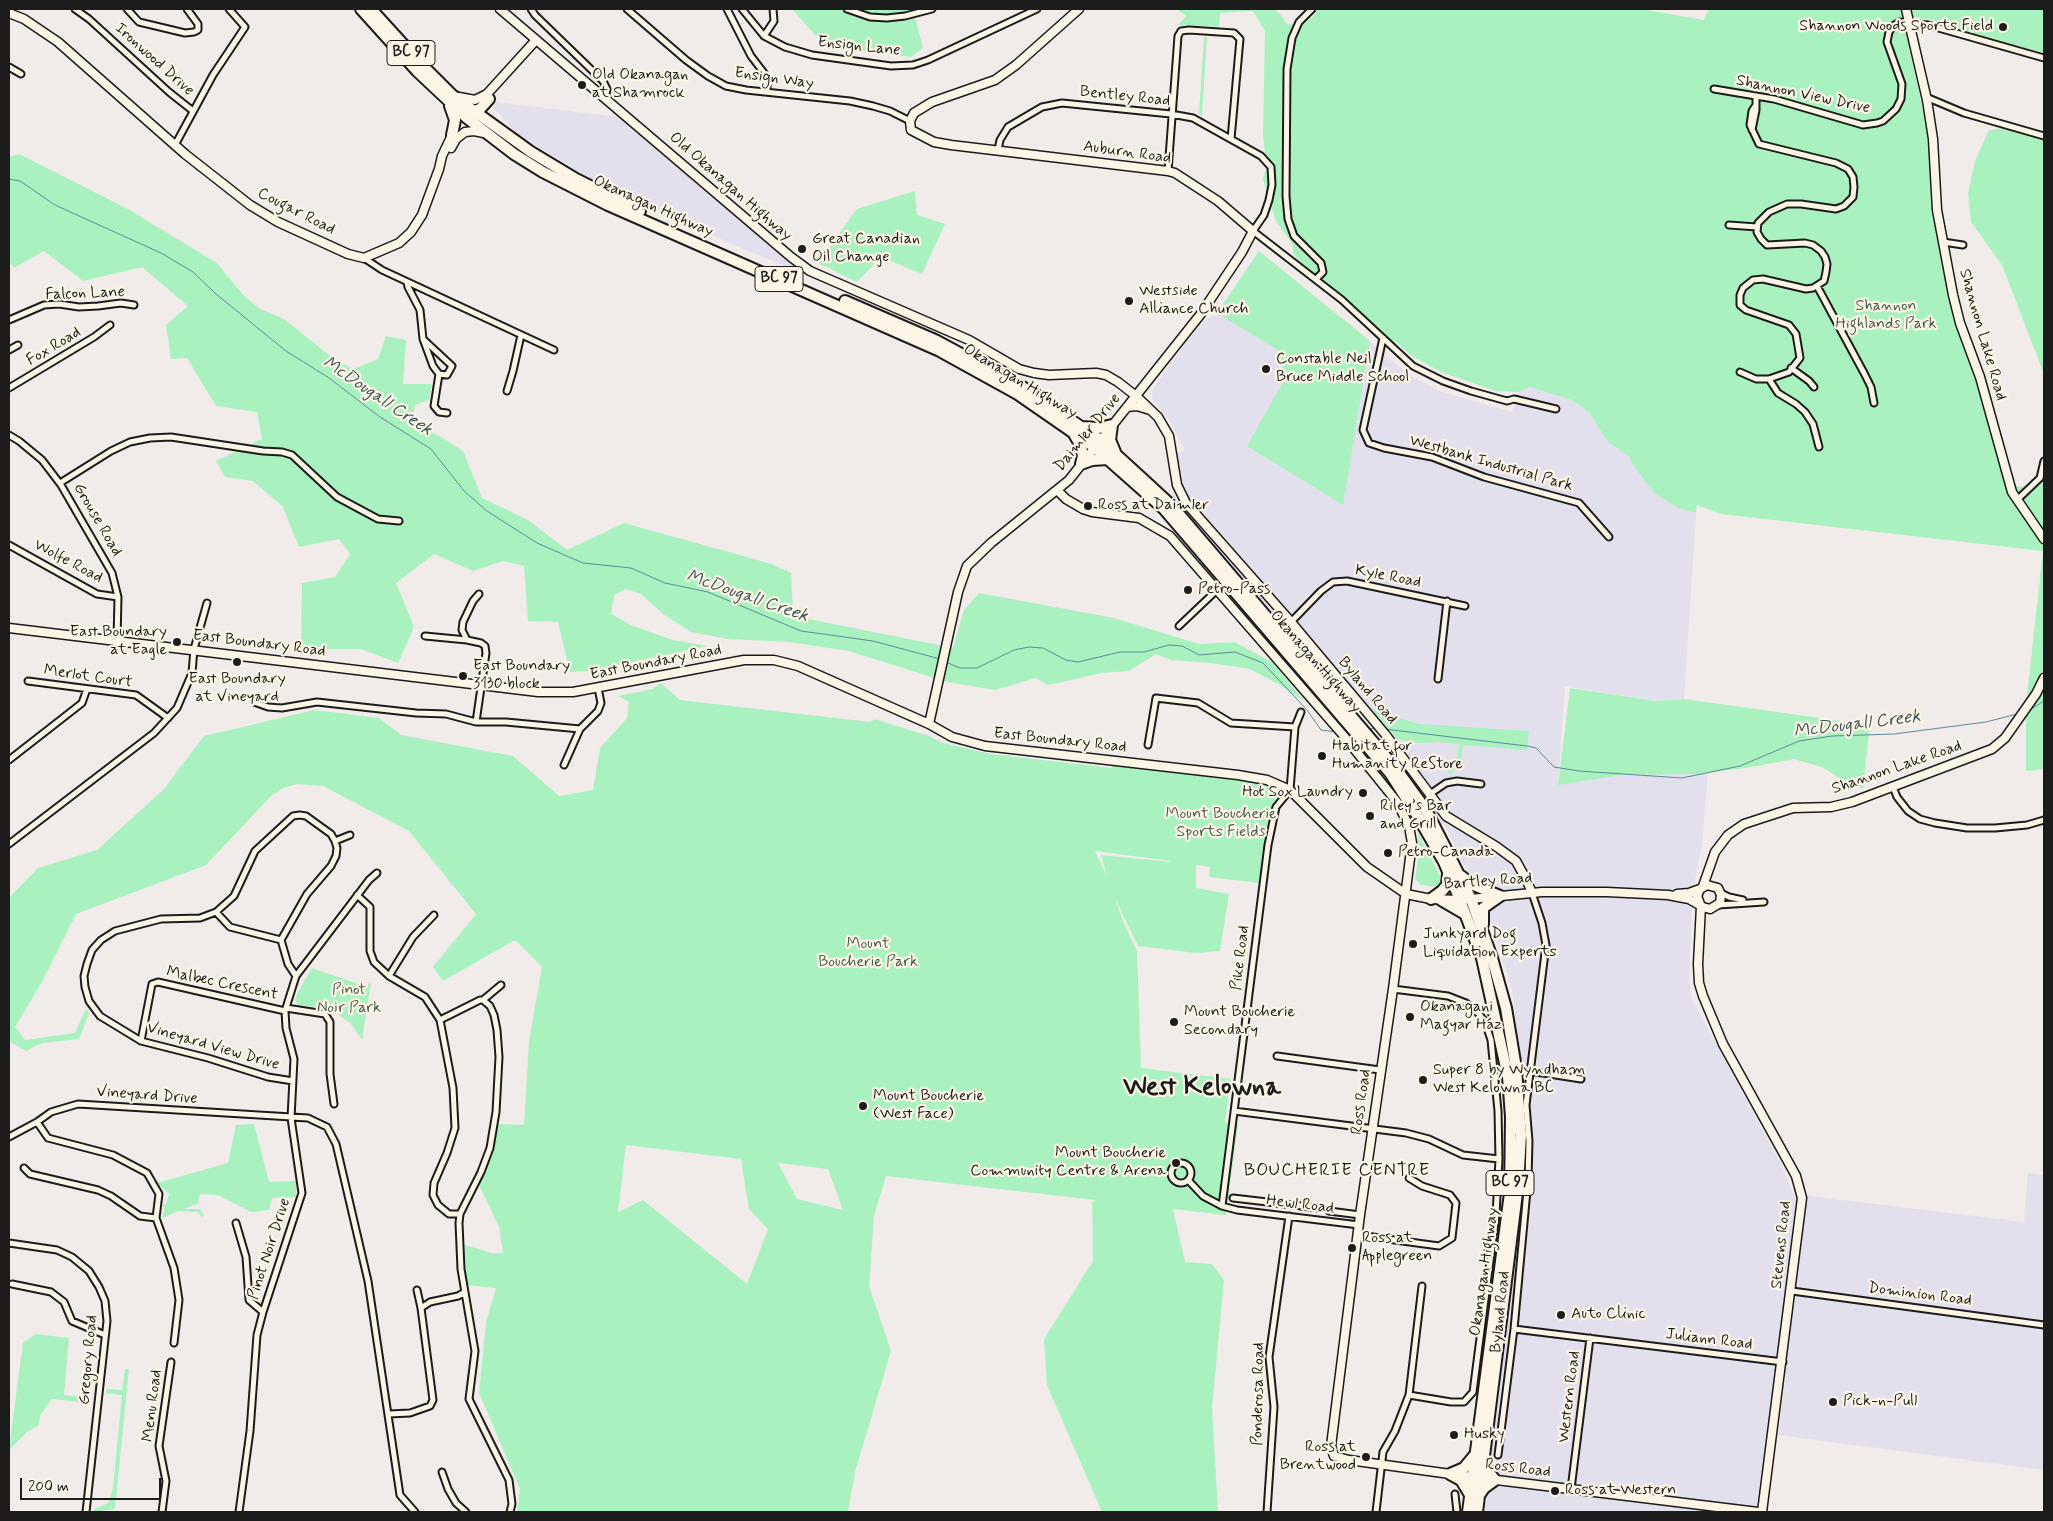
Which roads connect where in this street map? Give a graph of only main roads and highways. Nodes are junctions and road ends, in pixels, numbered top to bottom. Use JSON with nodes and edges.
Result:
{"nodes":[{"id":1,"x":361,"y":9,"type":"edge"},
{"id":2,"x":372,"y":9,"type":"edge"},
{"id":3,"x":436,"y":90,"type":"junction"},
{"id":4,"x":470,"y":115,"type":"junction"},
{"id":5,"x":504,"y":133,"type":"junction"},
{"id":6,"x":1076,"y":428,"type":"junction"},
{"id":7,"x":1112,"y":457,"type":"junction"},
{"id":8,"x":1453,"y":873,"type":"junction"},
{"id":9,"x":1465,"y":914,"type":"junction"},
{"id":10,"x":1485,"y":938,"type":"junction"},
{"id":11,"x":1480,"y":1457,"type":"junction"},
{"id":12,"x":1475,"y":1495,"type":"junction"},
{"id":13,"x":1468,"y":1512,"type":"edge"},
{"id":14,"x":1477,"y":1512,"type":"edge"}],
"edges":[{"from":1,"to":3,"type":"highway","number":"BC 97"},
{"from":2,"to":4,"type":"highway","name":"Okanagan Highway","number":"BC 97"},
{"from":3,"to":4,"type":"highway"},
{"from":3,"to":4,"type":"highway"},
{"from":4,"to":5,"type":"highway","name":"Okanagan Highway","number":"BC 97"},
{"from":4,"to":5,"type":"highway"},
{"from":4,"to":6,"type":"highway","name":"Okanagan Highway","number":"BC 97"},
{"from":5,"to":6,"type":"highway","name":"Okanagan Highway","number":"BC 97"},
{"from":6,"to":7,"type":"highway","name":"Okanagan Highway","number":"BC 97"},
{"from":6,"to":7,"type":"highway"},
{"from":6,"to":7,"type":"highway"},
{"from":7,"to":8,"type":"highway","name":"Okanagan Highway","number":"BC 97"},
{"from":8,"to":9,"type":"highway","name":"Okanagan Highway","number":"BC 97"},
{"from":8,"to":9,"type":"highway"},
{"from":8,"to":10,"type":"highway","name":"Okanagan Highway","number":"BC 97"},
{"from":8,"to":10,"type":"highway"},
{"from":9,"to":11,"type":"highway","name":"Okanagan Highway","number":"BC 97"},
{"from":10,"to":11,"type":"highway","name":"Okanagan Highway","number":"BC 97"},
{"from":11,"to":12,"type":"highway","name":"Okanagan Highway","number":"BC 97"},
{"from":11,"to":12,"type":"highway"},
{"from":11,"to":12,"type":"highway"},
{"from":12,"to":13,"type":"highway","name":"Okanagan Highway","number":"BC 97"},
{"from":12,"to":14,"type":"highway","name":"Okanagan Highway","number":"BC 97"}]}
